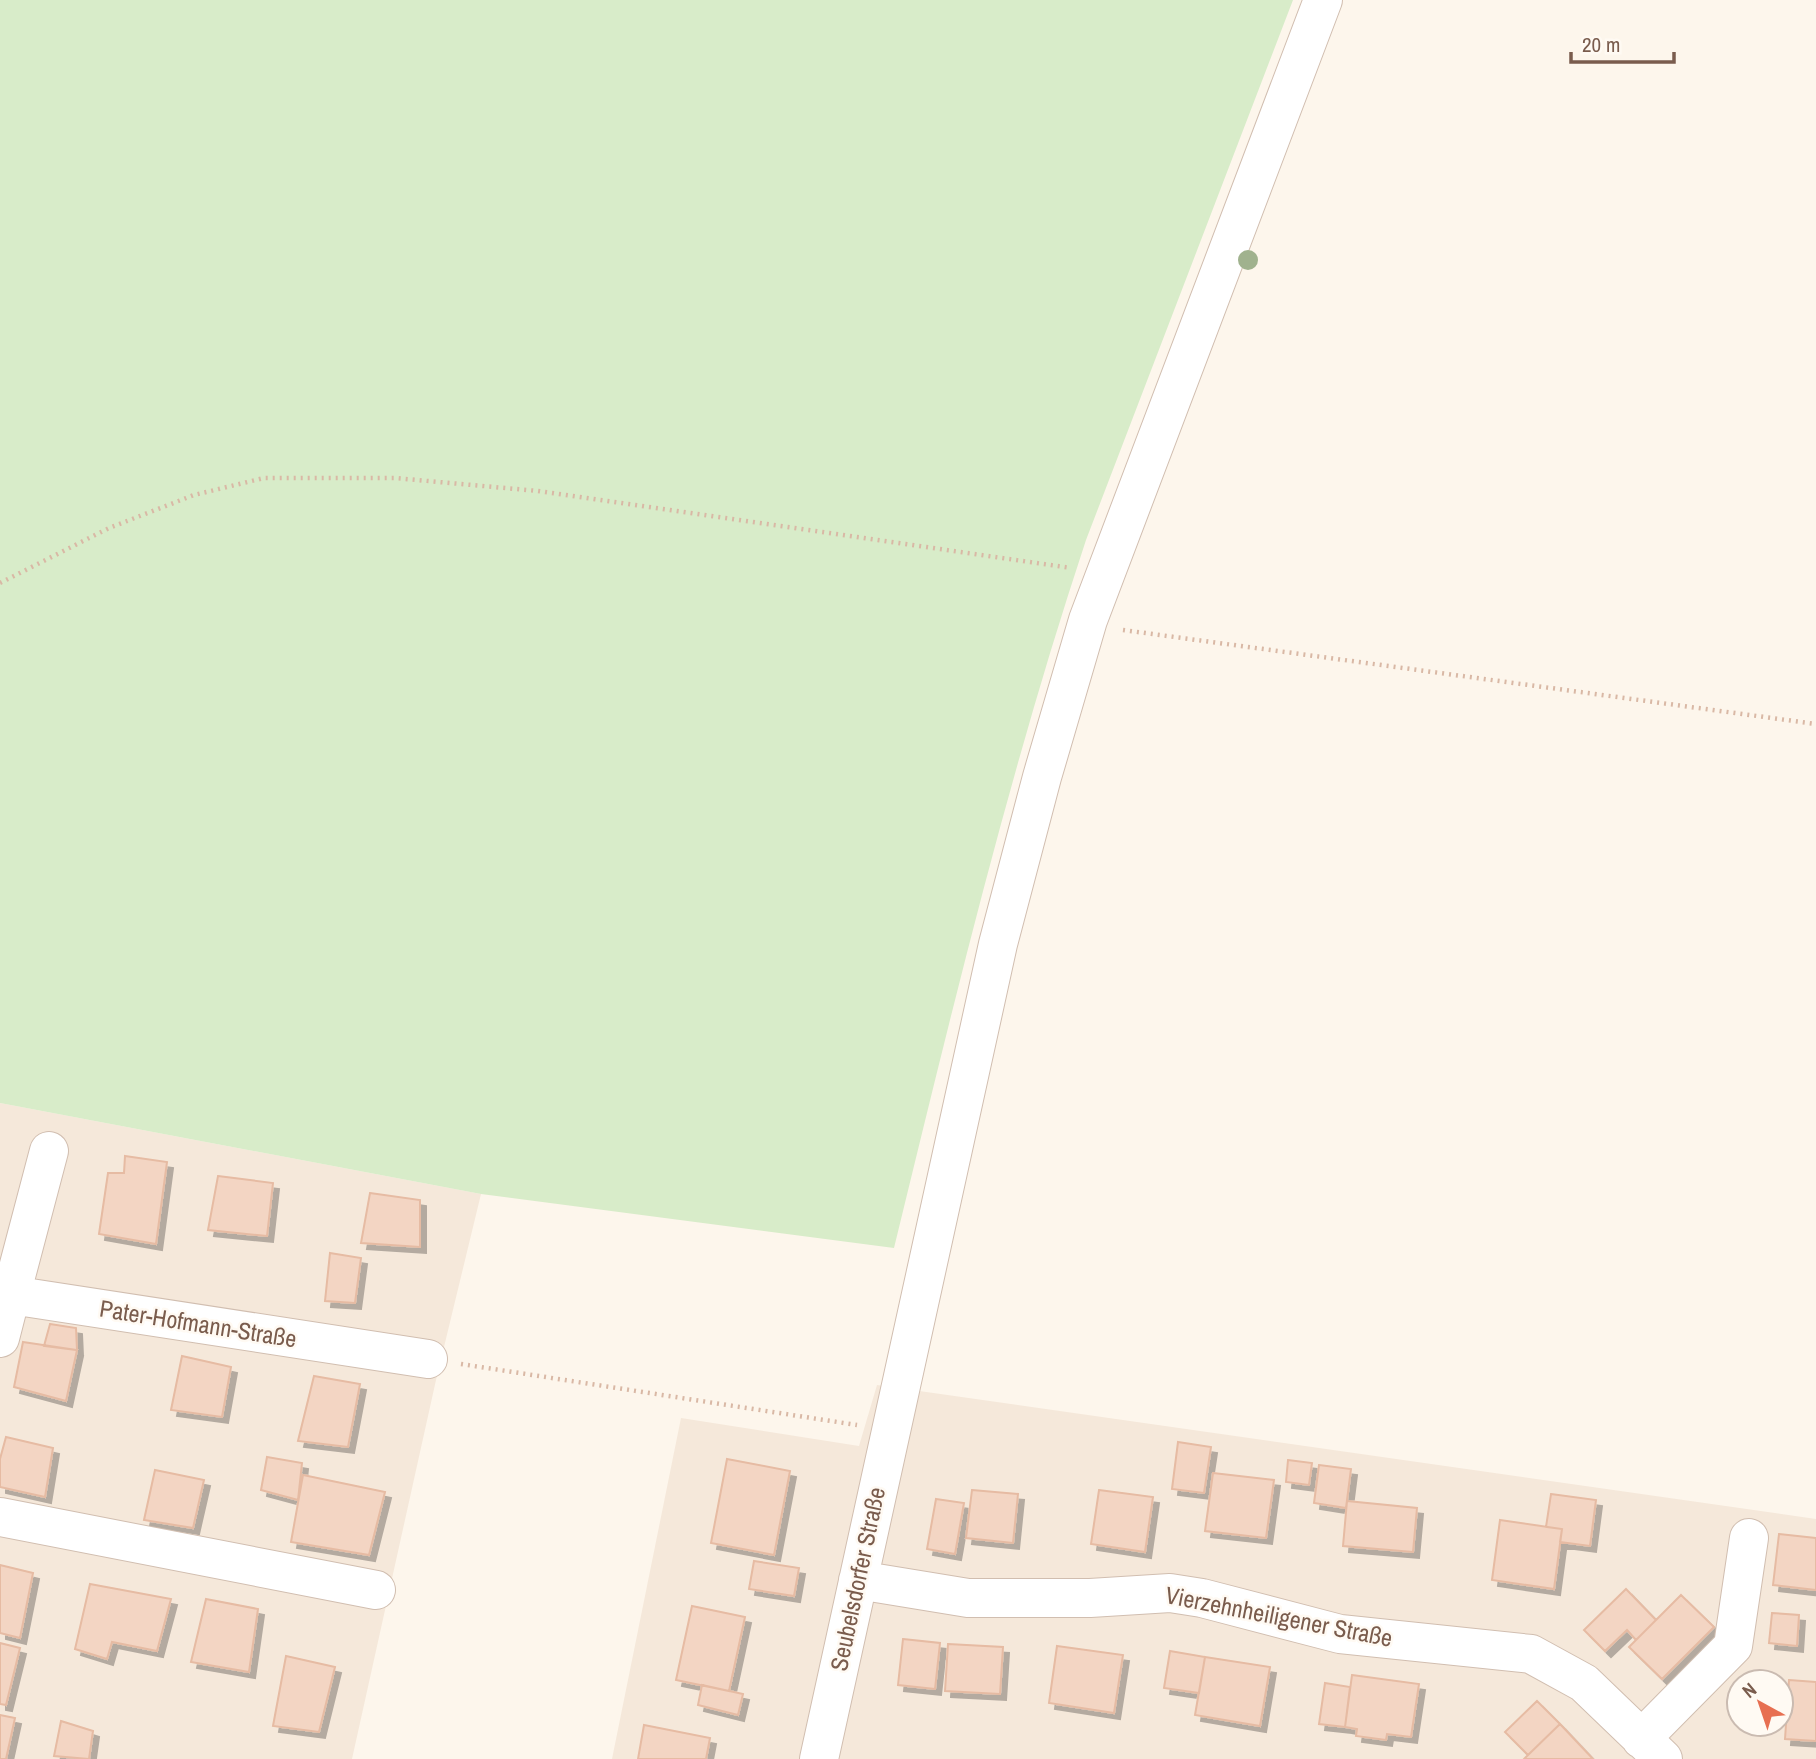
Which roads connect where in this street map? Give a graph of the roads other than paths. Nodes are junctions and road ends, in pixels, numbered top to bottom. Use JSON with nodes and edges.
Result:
{"nodes":[{"id":1,"x":1323,"y":0,"type":"edge"},
{"id":2,"x":49,"y":1151,"type":"dead end"},
{"id":3,"x":10,"y":1271,"type":"edge"},
{"id":4,"x":0,"y":1338,"type":"edge"},
{"id":5,"x":428,"y":1359,"type":"road end"},
{"id":6,"x":0,"y":1517,"type":"edge"},
{"id":7,"x":1749,"y":1538,"type":"dead end"},
{"id":8,"x":858,"y":1580,"type":"junction"},
{"id":9,"x":376,"y":1590,"type":"dead end"},
{"id":10,"x":1652,"y":1749,"type":"edge"},
{"id":11,"x":819,"y":1759,"type":"edge"}],
"edges":[{"from":1,"to":8,"type":"street","name":"Seubelsdorfer Straße"},
{"from":2,"to":3,"type":"street"},
{"from":3,"to":4,"type":"street"},
{"from":3,"to":5,"type":"street","name":"Pater-Hofmann-Straße"},
{"from":6,"to":9,"type":"street"},
{"from":7,"to":10,"type":"street"},
{"from":8,"to":10,"type":"street","name":"Vierzehnheiligener Straße"},
{"from":8,"to":11,"type":"street","name":"Seubelsdorfer Straße"}]}
